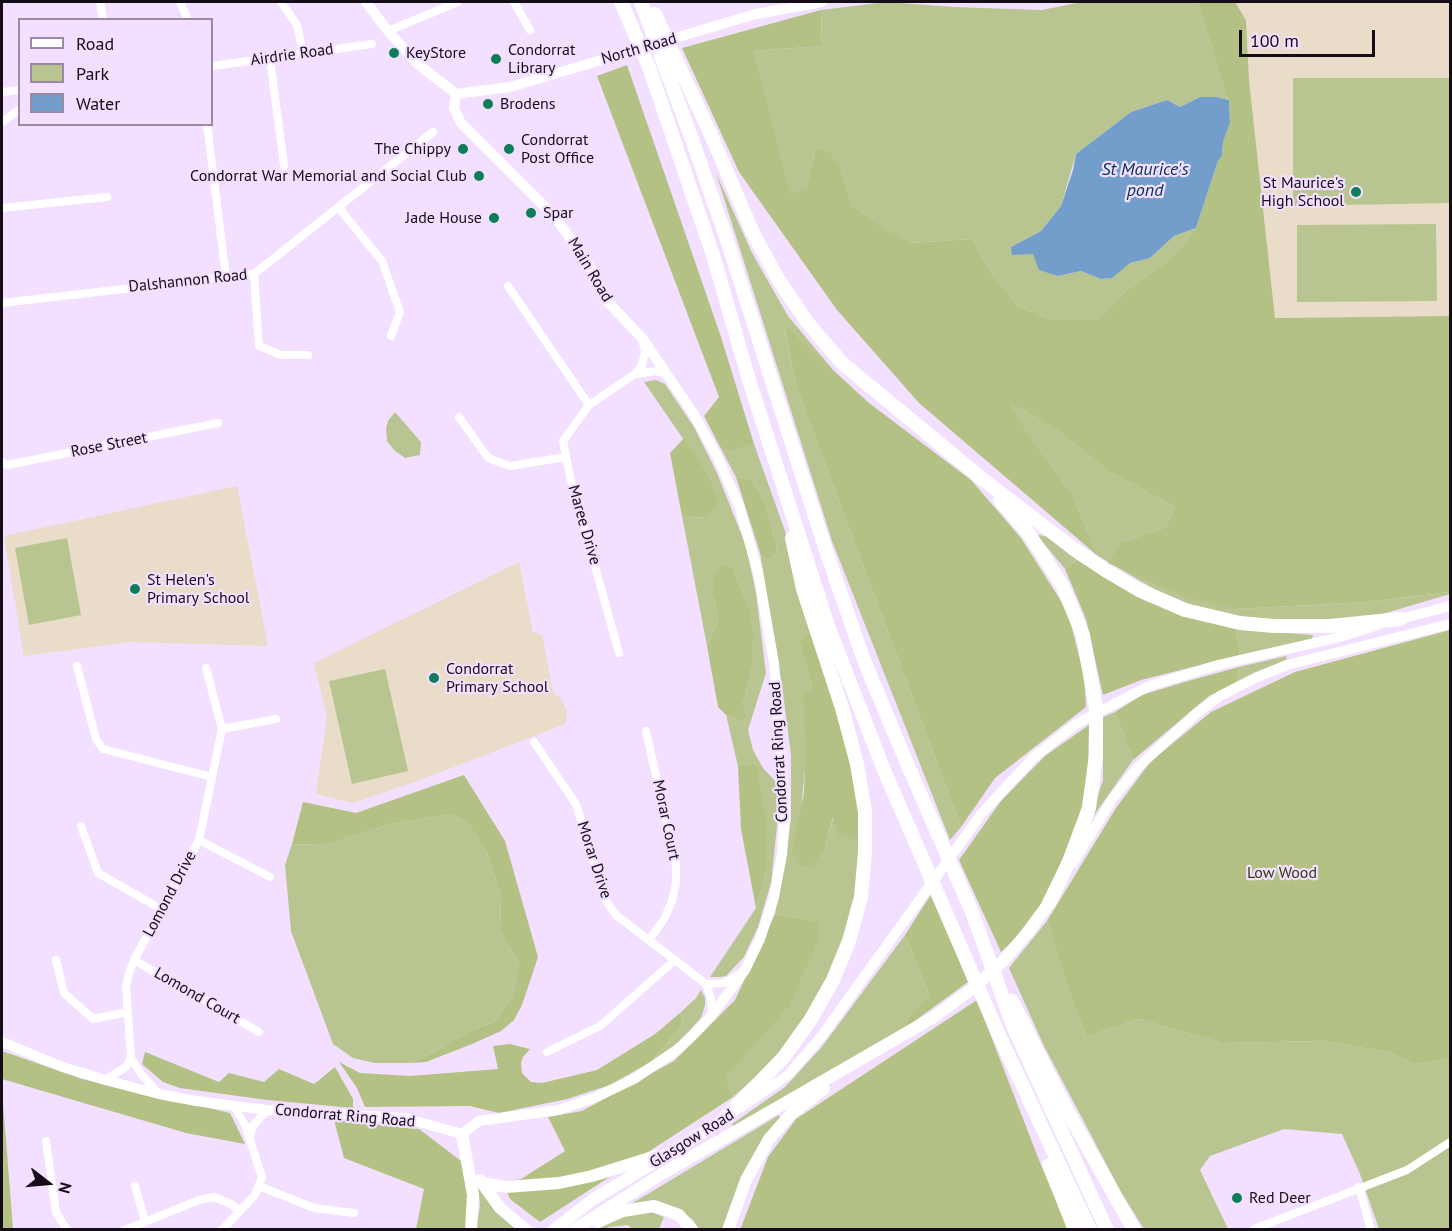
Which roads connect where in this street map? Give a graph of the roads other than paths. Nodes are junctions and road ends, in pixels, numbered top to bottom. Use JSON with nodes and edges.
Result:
{"nodes":[{"id":1,"x":100,"y":2,"type":"edge"},
{"id":2,"x":180,"y":2,"type":"edge"},
{"id":3,"x":281,"y":2,"type":"edge"},
{"id":4,"x":366,"y":2,"type":"edge"},
{"id":5,"x":458,"y":2,"type":"edge"},
{"id":6,"x":514,"y":2,"type":"edge"},
{"id":7,"x":621,"y":2,"type":"edge"},
{"id":8,"x":641,"y":2,"type":"edge"},
{"id":9,"x":649,"y":2,"type":"edge"},
{"id":10,"x":822,"y":2,"type":"edge"},
{"id":11,"x":103,"y":18,"type":"edge"},
{"id":12,"x":187,"y":18,"type":"edge"},
{"id":13,"x":530,"y":30,"type":"dead end"},
{"id":14,"x":388,"y":31,"type":"junction"},
{"id":15,"x":372,"y":44,"type":"dead end"},
{"id":16,"x":303,"y":53,"type":"junction"},
{"id":17,"x":270,"y":58,"type":"junction"},
{"id":18,"x":213,"y":66,"type":"edge"},
{"id":19,"x":18,"y":90,"type":"edge"},
{"id":20,"x":2,"y":92,"type":"edge"},
{"id":21,"x":456,"y":94,"type":"junction"},
{"id":22,"x":18,"y":110,"type":"edge"},
{"id":23,"x":2,"y":122,"type":"edge"},
{"id":24,"x":207,"y":126,"type":"edge"},
{"id":25,"x":433,"y":132,"type":"dead end"},
{"id":26,"x":284,"y":166,"type":"dead end"},
{"id":27,"x":106,"y":197,"type":"dead end"},
{"id":28,"x":338,"y":207,"type":"junction"},
{"id":29,"x":2,"y":208,"type":"edge"},
{"id":30,"x":254,"y":274,"type":"junction"},
{"id":31,"x":226,"y":277,"type":"junction"},
{"id":32,"x":508,"y":286,"type":"dead end"},
{"id":33,"x":2,"y":303,"type":"edge"},
{"id":34,"x":392,"y":336,"type":"dead end"},
{"id":35,"x":643,"y":339,"type":"junction"},
{"id":36,"x":308,"y":355,"type":"dead end"},
{"id":37,"x":635,"y":374,"type":"junction"},
{"id":38,"x":667,"y":375,"type":"junction"},
{"id":39,"x":589,"y":405,"type":"junction"},
{"id":40,"x":693,"y":413,"type":"joint"},
{"id":41,"x":459,"y":417,"type":"dead end"},
{"id":42,"x":218,"y":423,"type":"dead end"},
{"id":43,"x":773,"y":451,"type":"junction"},
{"id":44,"x":566,"y":457,"type":"junction"},
{"id":45,"x":2,"y":462,"type":"edge"},
{"id":46,"x":981,"y":478,"type":"junction"},
{"id":47,"x":1450,"y":606,"type":"edge"},
{"id":48,"x":1400,"y":619,"type":"junction"},
{"id":49,"x":1450,"y":624,"type":"edge"},
{"id":50,"x":619,"y":653,"type":"dead end"},
{"id":51,"x":77,"y":666,"type":"dead end"},
{"id":52,"x":207,"y":668,"type":"dead end"},
{"id":53,"x":276,"y":719,"type":"dead end"},
{"id":54,"x":222,"y":729,"type":"junction"},
{"id":55,"x":646,"y":731,"type":"dead end"},
{"id":56,"x":534,"y":742,"type":"dead end"},
{"id":57,"x":212,"y":777,"type":"junction"},
{"id":58,"x":81,"y":826,"type":"dead end"},
{"id":59,"x":199,"y":840,"type":"junction"},
{"id":60,"x":270,"y":877,"type":"dead end"},
{"id":61,"x":1048,"y":903,"type":"junction"},
{"id":62,"x":161,"y":909,"type":"junction"},
{"id":63,"x":972,"y":912,"type":"junction"},
{"id":64,"x":649,"y":940,"type":"junction"},
{"id":65,"x":56,"y":960,"type":"dead end"},
{"id":66,"x":134,"y":960,"type":"junction"},
{"id":67,"x":675,"y":960,"type":"junction"},
{"id":68,"x":745,"y":970,"type":"junction"},
{"id":69,"x":706,"y":984,"type":"junction"},
{"id":70,"x":128,"y":1012,"type":"junction"},
{"id":71,"x":712,"y":1015,"type":"junction"},
{"id":72,"x":259,"y":1032,"type":"dead end"},
{"id":73,"x":998,"y":1033,"type":"junction"},
{"id":74,"x":2,"y":1042,"type":"edge"},
{"id":75,"x":884,"y":1047,"type":"junction"},
{"id":76,"x":547,"y":1052,"type":"dead end"},
{"id":77,"x":131,"y":1058,"type":"junction"},
{"id":78,"x":105,"y":1080,"type":"junction"},
{"id":79,"x":159,"y":1094,"type":"junction"},
{"id":80,"x":234,"y":1106,"type":"junction"},
{"id":81,"x":267,"y":1110,"type":"junction"},
{"id":82,"x":722,"y":1121,"type":"junction"},
{"id":83,"x":462,"y":1134,"type":"junction"},
{"id":84,"x":250,"y":1137,"type":"junction"},
{"id":85,"x":46,"y":1141,"type":"dead end"},
{"id":86,"x":1450,"y":1142,"type":"edge"},
{"id":87,"x":672,"y":1152,"type":"junction"},
{"id":88,"x":468,"y":1161,"type":"junction"},
{"id":89,"x":482,"y":1183,"type":"junction"},
{"id":90,"x":135,"y":1186,"type":"dead end"},
{"id":91,"x":259,"y":1186,"type":"junction"},
{"id":92,"x":1359,"y":1187,"type":"junction"},
{"id":93,"x":240,"y":1212,"type":"junction"},
{"id":94,"x":354,"y":1214,"type":"dead end"},
{"id":95,"x":145,"y":1221,"type":"junction"},
{"id":96,"x":1254,"y":1229,"type":"edge"},
{"id":97,"x":67,"y":1230,"type":"edge"},
{"id":98,"x":125,"y":1230,"type":"edge"},
{"id":99,"x":222,"y":1230,"type":"edge"},
{"id":100,"x":471,"y":1230,"type":"edge"},
{"id":101,"x":526,"y":1230,"type":"edge"},
{"id":102,"x":554,"y":1230,"type":"edge"},
{"id":103,"x":574,"y":1230,"type":"edge"},
{"id":104,"x":582,"y":1230,"type":"edge"},
{"id":105,"x":692,"y":1230,"type":"edge"},
{"id":106,"x":728,"y":1230,"type":"edge"},
{"id":107,"x":1075,"y":1230,"type":"edge"},
{"id":108,"x":1090,"y":1230,"type":"edge"},
{"id":109,"x":1107,"y":1230,"type":"edge"},
{"id":110,"x":1134,"y":1230,"type":"edge"},
{"id":111,"x":1371,"y":1230,"type":"edge"}],
"edges":[{"from":1,"to":11,"type":"street"},
{"from":2,"to":12,"type":"street"},
{"from":3,"to":16,"type":"street"},
{"from":4,"to":14,"type":"main road"},
{"from":5,"to":14,"type":"street"},
{"from":6,"to":13,"type":"street"},
{"from":7,"to":43,"type":"highway"},
{"from":8,"to":63,"type":"highway"},
{"from":9,"to":46,"type":"highway"},
{"from":10,"to":21,"type":"main road","name":"North Road"},
{"from":14,"to":21,"type":"main road"},
{"from":15,"to":16,"type":"street","name":"Airdrie Road"},
{"from":16,"to":17,"type":"street","name":"Airdrie Road"},
{"from":17,"to":18,"type":"street","name":"Airdrie Road"},
{"from":17,"to":26,"type":"street"},
{"from":19,"to":20,"type":"street"},
{"from":21,"to":35,"type":"main road","name":"Main Road"},
{"from":22,"to":23,"type":"street"},
{"from":24,"to":31,"type":"street"},
{"from":25,"to":28,"type":"street","name":"Dalshannon Road"},
{"from":27,"to":29,"type":"street"},
{"from":28,"to":30,"type":"street","name":"Dalshannon Road"},
{"from":28,"to":34,"type":"street"},
{"from":30,"to":31,"type":"street","name":"Dalshannon Road"},
{"from":30,"to":36,"type":"street"},
{"from":31,"to":33,"type":"street","name":"Dalshannon Road"},
{"from":32,"to":39,"type":"street"},
{"from":35,"to":37,"type":"street"},
{"from":35,"to":38,"type":"main road","name":"Main Road"},
{"from":37,"to":38,"type":"street"},
{"from":37,"to":39,"type":"street","name":"Maree Drive"},
{"from":38,"to":40,"type":"main road","name":"Main Road"},
{"from":39,"to":44,"type":"street","name":"Maree Drive"},
{"from":40,"to":68,"type":"main road","name":"Condorrat Ring Road"},
{"from":41,"to":44,"type":"street"},
{"from":42,"to":45,"type":"street","name":"Rose Street"},
{"from":43,"to":73,"type":"highway"},
{"from":43,"to":82,"type":"highway"},
{"from":44,"to":50,"type":"street","name":"Maree Drive"},
{"from":46,"to":48,"type":"highway"},
{"from":46,"to":61,"type":"highway"},
{"from":47,"to":48,"type":"main road","name":"Glasgow Road"},
{"from":48,"to":82,"type":"main road","name":"Glasgow Road"},
{"from":49,"to":61,"type":"main road"},
{"from":51,"to":57,"type":"street"},
{"from":52,"to":54,"type":"street","name":"Lomond Drive"},
{"from":53,"to":54,"type":"street"},
{"from":54,"to":57,"type":"street","name":"Lomond Drive"},
{"from":55,"to":64,"type":"street","name":"Morar Court"},
{"from":56,"to":64,"type":"street","name":"Morar Drive"},
{"from":57,"to":59,"type":"street","name":"Lomond Drive"},
{"from":58,"to":62,"type":"street"},
{"from":59,"to":60,"type":"street"},
{"from":59,"to":62,"type":"street","name":"Lomond Drive"},
{"from":61,"to":75,"type":"main road"},
{"from":62,"to":66,"type":"street","name":"Lomond Drive"},
{"from":63,"to":109,"type":"highway"},
{"from":63,"to":110,"type":"highway"},
{"from":64,"to":67,"type":"street","name":"Morar Drive"},
{"from":65,"to":70,"type":"street"},
{"from":66,"to":70,"type":"street","name":"Lomond Drive"},
{"from":66,"to":72,"type":"street","name":"Lomond Court"},
{"from":67,"to":69,"type":"street","name":"Morar Drive"},
{"from":67,"to":76,"type":"street"},
{"from":68,"to":69,"type":"street"},
{"from":68,"to":71,"type":"main road","name":"Condorrat Ring Road"},
{"from":69,"to":71,"type":"street"},
{"from":70,"to":77,"type":"street","name":"Lomond Drive"},
{"from":71,"to":83,"type":"main road","name":"Condorrat Ring Road"},
{"from":73,"to":107,"type":"highway"},
{"from":73,"to":108,"type":"highway"},
{"from":74,"to":78,"type":"main road","name":"Condorrat Ring Road"},
{"from":75,"to":103,"type":"main road"},
{"from":75,"to":106,"type":"main road"},
{"from":77,"to":78,"type":"street"},
{"from":77,"to":79,"type":"street"},
{"from":78,"to":79,"type":"main road","name":"Condorrat Ring Road"},
{"from":79,"to":80,"type":"main road","name":"Condorrat Ring Road"},
{"from":80,"to":81,"type":"main road","name":"Condorrat Ring Road"},
{"from":80,"to":84,"type":"street"},
{"from":81,"to":83,"type":"main road","name":"Condorrat Ring Road"},
{"from":81,"to":84,"type":"street"},
{"from":82,"to":87,"type":"main road","name":"Glasgow Road"},
{"from":83,"to":88,"type":"main road"},
{"from":84,"to":91,"type":"street"},
{"from":85,"to":97,"type":"street"},
{"from":86,"to":92,"type":"street"},
{"from":87,"to":89,"type":"main road"},
{"from":87,"to":102,"type":"main road","name":"Glasgow Road"},
{"from":88,"to":89,"type":"main road"},
{"from":88,"to":100,"type":"main road"},
{"from":89,"to":101,"type":"main road"},
{"from":90,"to":95,"type":"street"},
{"from":91,"to":93,"type":"street"},
{"from":91,"to":94,"type":"street"},
{"from":92,"to":96,"type":"street"},
{"from":92,"to":111,"type":"street"},
{"from":93,"to":95,"type":"street"},
{"from":93,"to":99,"type":"street"},
{"from":95,"to":98,"type":"street"},
{"from":104,"to":105,"type":"main road"}]}
